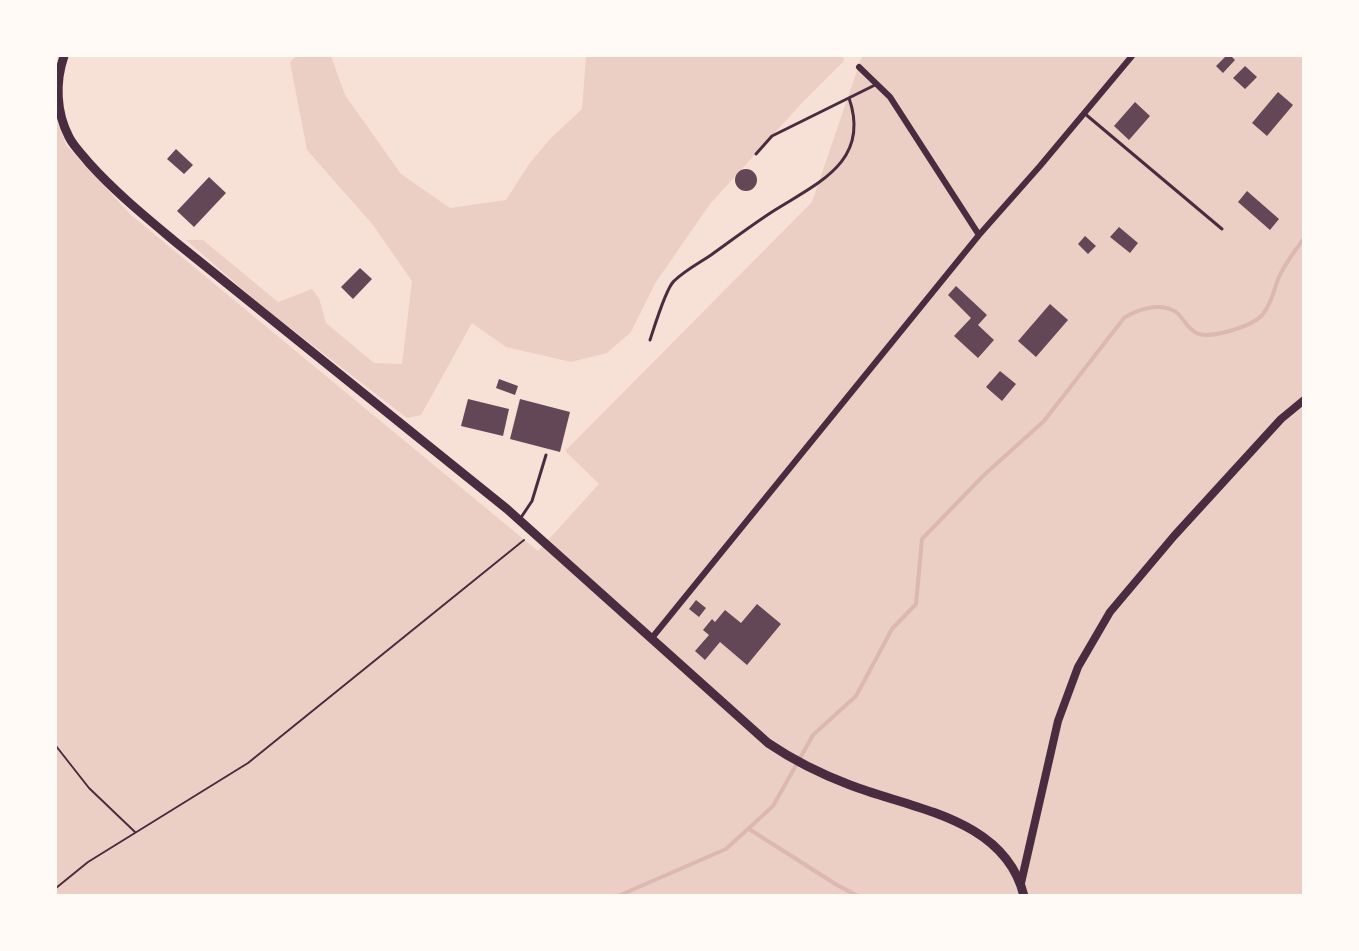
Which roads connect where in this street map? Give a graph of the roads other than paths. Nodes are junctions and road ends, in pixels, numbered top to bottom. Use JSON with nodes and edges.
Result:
{"nodes":[{"id":1,"x":64,"y":56,"type":"edge"},
{"id":2,"x":1132,"y":56,"type":"edge"},
{"id":3,"x":859,"y":67,"type":"dead end"},
{"id":4,"x":876,"y":84,"type":"junction"},
{"id":5,"x":849,"y":98,"type":"junction"},
{"id":6,"x":1084,"y":113,"type":"junction"},
{"id":7,"x":756,"y":154,"type":"dead end"},
{"id":8,"x":1222,"y":229,"type":"dead end"},
{"id":9,"x":979,"y":235,"type":"junction"},
{"id":10,"x":650,"y":340,"type":"dead end"},
{"id":11,"x":1304,"y":399,"type":"edge"},
{"id":12,"x":546,"y":455,"type":"dead end"},
{"id":13,"x":519,"y":520,"type":"junction"},
{"id":14,"x":651,"y":639,"type":"junction"},
{"id":15,"x":1021,"y":883,"type":"junction"},
{"id":16,"x":1024,"y":896,"type":"edge"}],
"edges":[{"from":1,"to":13,"type":"main road"},
{"from":2,"to":6,"type":"street"},
{"from":3,"to":4,"type":"street"},
{"from":4,"to":5,"type":"lane"},
{"from":4,"to":9,"type":"street"},
{"from":5,"to":7,"type":"lane"},
{"from":5,"to":10,"type":"lane"},
{"from":6,"to":8,"type":"lane"},
{"from":6,"to":9,"type":"street"},
{"from":9,"to":14,"type":"street"},
{"from":11,"to":15,"type":"street"},
{"from":12,"to":13,"type":"lane"},
{"from":13,"to":14,"type":"main road"},
{"from":14,"to":15,"type":"main road"},
{"from":15,"to":16,"type":"main road"}]}
